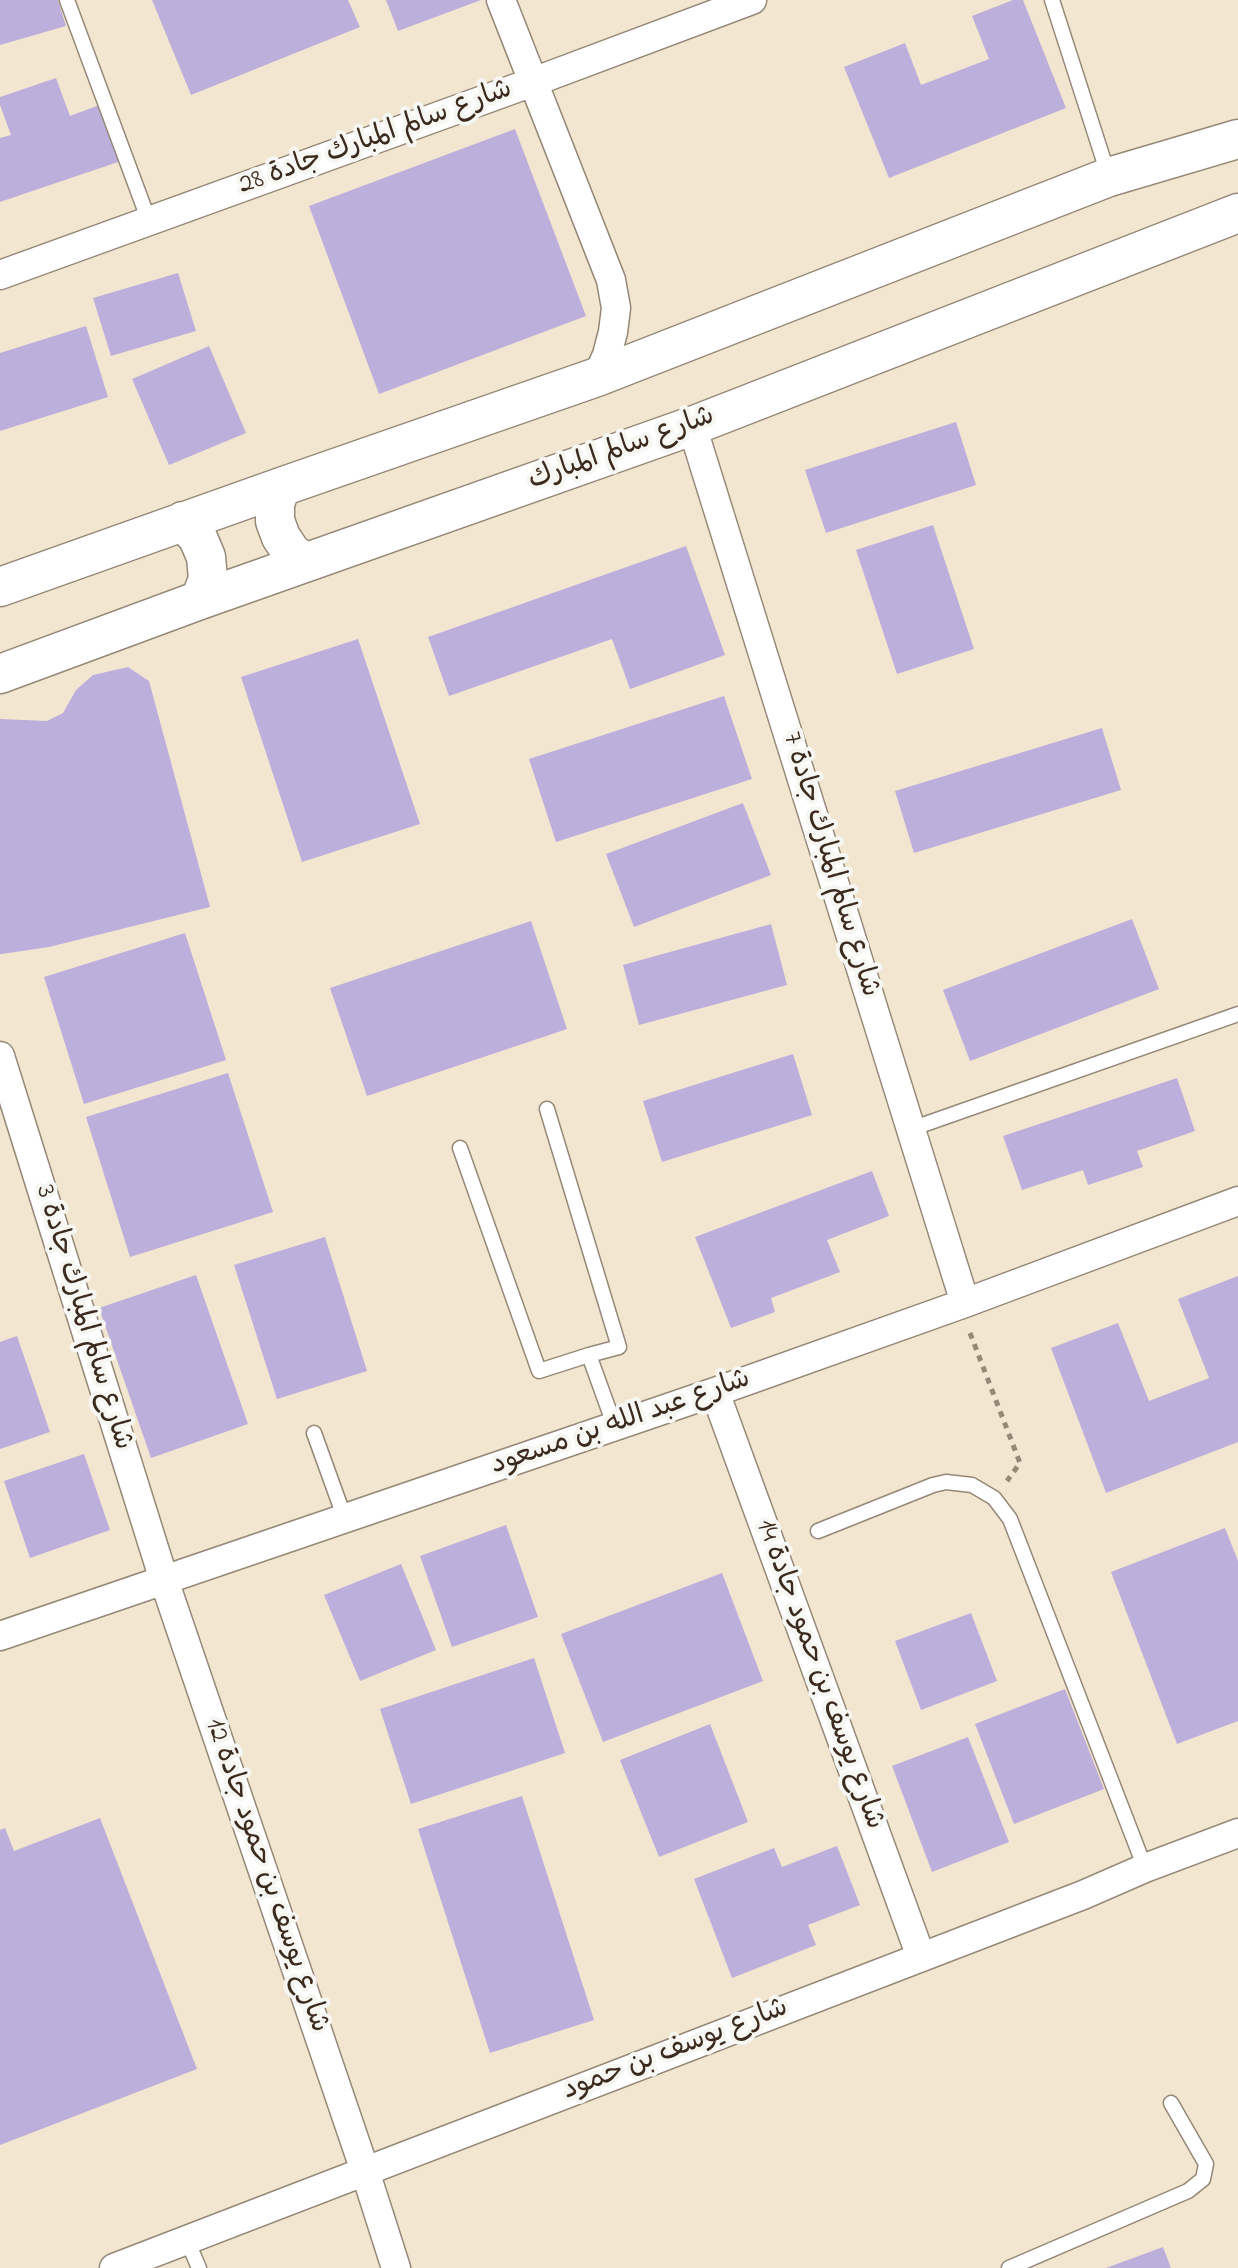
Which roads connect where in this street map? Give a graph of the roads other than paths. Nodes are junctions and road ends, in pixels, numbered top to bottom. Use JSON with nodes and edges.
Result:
{"nodes":[{"id":1,"x":67,"y":0,"type":"edge"},
{"id":2,"x":501,"y":0,"type":"edge"},
{"id":3,"x":752,"y":0,"type":"edge"},
{"id":4,"x":1052,"y":0,"type":"edge"},
{"id":5,"x":533,"y":82,"type":"junction"},
{"id":6,"x":1238,"y":139,"type":"edge"},
{"id":7,"x":1109,"y":177,"type":"junction"},
{"id":8,"x":1238,"y":213,"type":"edge"},
{"id":9,"x":149,"y":221,"type":"junction"},
{"id":10,"x":0,"y":275,"type":"edge"},
{"id":11,"x":597,"y":377,"type":"junction"},
{"id":12,"x":692,"y":426,"type":"junction"},
{"id":13,"x":281,"y":487,"type":"junction"},
{"id":14,"x":183,"y":521,"type":"junction"},
{"id":15,"x":305,"y":563,"type":"junction"},
{"id":16,"x":0,"y":587,"type":"edge"},
{"id":17,"x":200,"y":600,"type":"junction"},
{"id":18,"x":0,"y":674,"type":"edge"},
{"id":19,"x":1238,"y":1014,"type":"edge"},
{"id":20,"x":0,"y":1056,"type":"edge"},
{"id":21,"x":547,"y":1109,"type":"dead end"},
{"id":22,"x":911,"y":1129,"type":"junction"},
{"id":23,"x":460,"y":1148,"type":"dead end"},
{"id":24,"x":1238,"y":1201,"type":"edge"},
{"id":25,"x":962,"y":1304,"type":"junction"},
{"id":26,"x":589,"y":1355,"type":"junction"},
{"id":27,"x":715,"y":1392,"type":"junction"},
{"id":28,"x":615,"y":1427,"type":"junction"},
{"id":29,"x":314,"y":1433,"type":"dead end"},
{"id":30,"x":345,"y":1519,"type":"junction"},
{"id":31,"x":818,"y":1531,"type":"dead end"},
{"id":32,"x":164,"y":1580,"type":"junction"},
{"id":33,"x":0,"y":1636,"type":"edge"},
{"id":34,"x":1238,"y":1833,"type":"edge"},
{"id":35,"x":1145,"y":1868,"type":"junction"},
{"id":36,"x":921,"y":1957,"type":"junction"},
{"id":37,"x":1171,"y":2103,"type":"dead end"},
{"id":38,"x":365,"y":2171,"type":"junction"},
{"id":39,"x":187,"y":2240,"type":"junction"},
{"id":40,"x":114,"y":2268,"type":"edge"},
{"id":41,"x":199,"y":2268,"type":"edge"},
{"id":42,"x":396,"y":2268,"type":"edge"},
{"id":43,"x":1009,"y":2268,"type":"edge"}],
"edges":[{"from":1,"to":9,"type":"lane"},
{"from":2,"to":5,"type":"street"},
{"from":3,"to":5,"type":"street","name":"شارع سالم المبارك جادة 28"},
{"from":4,"to":7,"type":"lane"},
{"from":5,"to":9,"type":"street","name":"شارع سالم المبارك جادة 28"},
{"from":5,"to":11,"type":"street"},
{"from":6,"to":7,"type":"main road"},
{"from":7,"to":11,"type":"main road"},
{"from":8,"to":12,"type":"main road","name":"شارع سالم المبارك"},
{"from":9,"to":10,"type":"street","name":"شارع سالم المبارك جادة 28"},
{"from":11,"to":13,"type":"main road"},
{"from":12,"to":15,"type":"main road","name":"شارع سالم المبارك"},
{"from":12,"to":22,"type":"street","name":"شارع سالم المبارك جادة 7"},
{"from":13,"to":14,"type":"main road"},
{"from":13,"to":15,"type":"main road"},
{"from":14,"to":16,"type":"main road"},
{"from":14,"to":17,"type":"main road"},
{"from":15,"to":17,"type":"main road","name":"شارع سالم المبارك"},
{"from":17,"to":18,"type":"main road","name":"شارع سالم المبارك"},
{"from":19,"to":22,"type":"lane"},
{"from":20,"to":32,"type":"street","name":"شارع سالم المبارك جادة 3"},
{"from":21,"to":26,"type":"lane"},
{"from":22,"to":25,"type":"street","name":"شارع سالم المبارك جادة 7"},
{"from":23,"to":26,"type":"lane"},
{"from":24,"to":25,"type":"street","name":"شارع عبد الله بن مسعود"},
{"from":25,"to":27,"type":"street","name":"شارع عبد الله بن مسعود"},
{"from":26,"to":28,"type":"lane"},
{"from":27,"to":28,"type":"street","name":"شارع عبد الله بن مسعود"},
{"from":27,"to":36,"type":"street","name":"شارع يوسف بن حمود جادة 14"},
{"from":28,"to":30,"type":"street","name":"شارع عبد الله بن مسعود"},
{"from":29,"to":30,"type":"lane"},
{"from":30,"to":32,"type":"street","name":"شارع عبد الله بن مسعود"},
{"from":31,"to":35,"type":"lane"},
{"from":32,"to":33,"type":"street","name":"شارع عبد الله بن مسعود"},
{"from":32,"to":38,"type":"street","name":"شارع يوسف بن حمود جادة 12"},
{"from":34,"to":35,"type":"street","name":"شارع يوسف بن حمود"},
{"from":35,"to":36,"type":"street","name":"شارع يوسف بن حمود"},
{"from":36,"to":38,"type":"street","name":"شارع يوسف بن حمود"},
{"from":37,"to":43,"type":"lane"},
{"from":38,"to":39,"type":"street","name":"شارع يوسف بن حمود"},
{"from":38,"to":42,"type":"street","name":"شارع يوسف بن حمود جادة 12"},
{"from":39,"to":40,"type":"street","name":"شارع يوسف بن حمود"},
{"from":39,"to":41,"type":"lane"}]}
